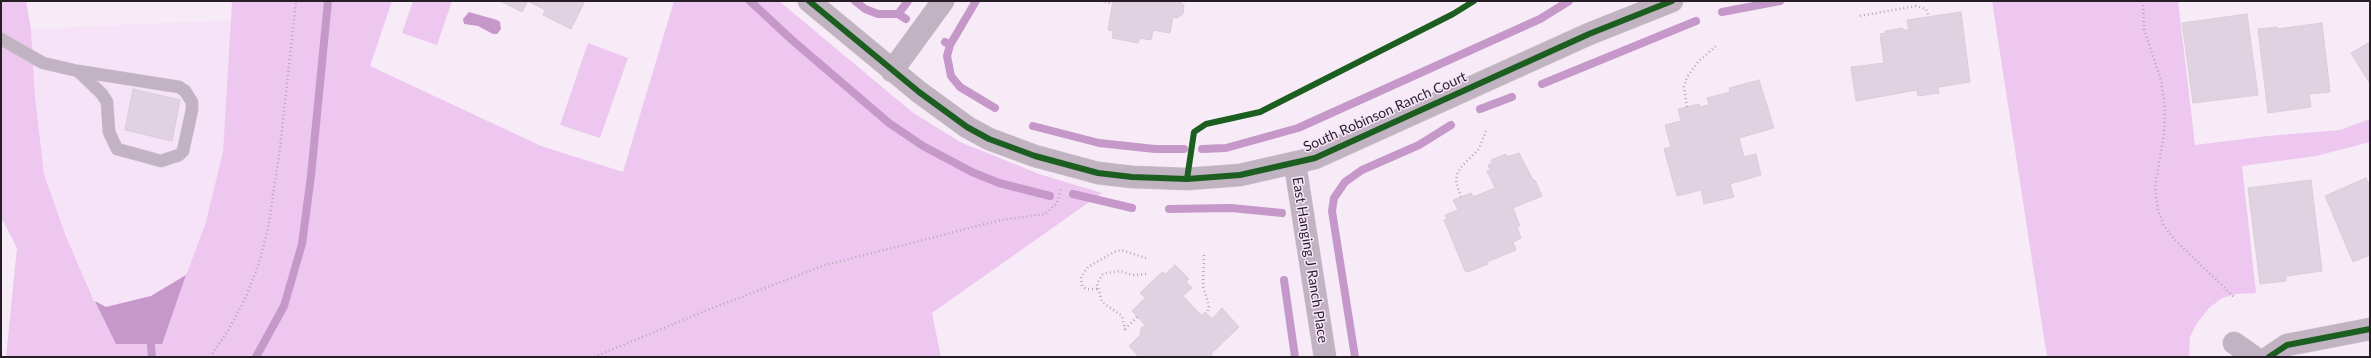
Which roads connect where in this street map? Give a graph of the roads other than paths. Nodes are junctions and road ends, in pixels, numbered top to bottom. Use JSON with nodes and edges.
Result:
{"nodes":[{"id":1,"x":809,"y":1,"type":"edge"},
{"id":2,"x":943,"y":1,"type":"edge"},
{"id":3,"x":1672,"y":1,"type":"edge"},
{"id":4,"x":1628,"y":9,"type":"edge"},
{"id":5,"x":1,"y":39,"type":"edge"},
{"id":6,"x":78,"y":71,"type":"junction"},
{"id":7,"x":892,"y":71,"type":"junction"},
{"id":8,"x":1295,"y":164,"type":"junction"},
{"id":9,"x":2370,"y":329,"type":"edge"},
{"id":10,"x":2234,"y":343,"type":"dead end"},
{"id":11,"x":1325,"y":357,"type":"edge"},
{"id":12,"x":2254,"y":357,"type":"edge"},
{"id":13,"x":2269,"y":357,"type":"edge"}],
"edges":[{"from":1,"to":7,"type":"street","name":"South Robinson Ranch Court"},
{"from":2,"to":7,"type":"street"},
{"from":3,"to":4,"type":"street","name":"South Robinson Ranch Court"},
{"from":4,"to":8,"type":"street","name":"South Robinson Ranch Court"},
{"from":5,"to":6,"type":"lane"},
{"from":6,"to":6,"type":"lane"},
{"from":7,"to":8,"type":"street","name":"South Robinson Ranch Court"},
{"from":8,"to":11,"type":"street","name":"East Hanging J Ranch Place"},
{"from":9,"to":13,"type":"street"},
{"from":10,"to":12,"type":"street"}]}
